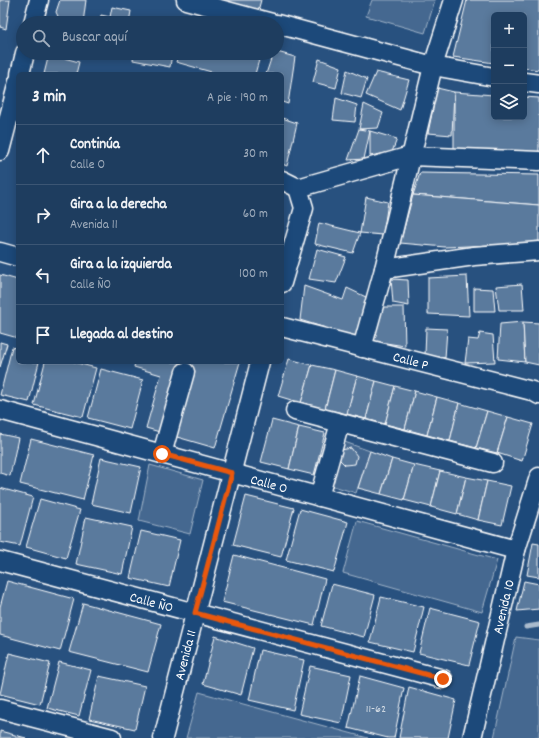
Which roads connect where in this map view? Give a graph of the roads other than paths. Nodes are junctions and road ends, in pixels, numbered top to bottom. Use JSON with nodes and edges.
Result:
{"nodes":[{"id":1,"x":39,"y":0,"type":"edge"},
{"id":2,"x":186,"y":0,"type":"edge"},
{"id":3,"x":454,"y":0,"type":"edge"},
{"id":4,"x":35,"y":16,"type":"edge"},
{"id":5,"x":246,"y":16,"type":"edge"},
{"id":6,"x":284,"y":26,"type":"edge"},
{"id":7,"x":24,"y":60,"type":"edge"},
{"id":8,"x":433,"y":66,"type":"junction"},
{"id":9,"x":21,"y":72,"type":"edge"},
{"id":10,"x":491,"y":76,"type":"edge"},
{"id":11,"x":527,"y":82,"type":"edge"},
{"id":12,"x":539,"y":84,"type":"edge"},
{"id":13,"x":16,"y":89,"type":"edge"},
{"id":14,"x":10,"y":111,"type":"edge"},
{"id":15,"x":0,"y":151,"type":"edge"},
{"id":16,"x":410,"y":156,"type":"junction"},
{"id":17,"x":539,"y":161,"type":"edge"},
{"id":18,"x":284,"y":181,"type":"edge"},
{"id":19,"x":298,"y":188,"type":"junction"},
{"id":20,"x":539,"y":251,"type":"edge"},
{"id":21,"x":0,"y":252,"type":"edge"},
{"id":22,"x":16,"y":256,"type":"edge"},
{"id":23,"x":384,"y":269,"type":"junction"},
{"id":24,"x":284,"y":276,"type":"edge"},
{"id":25,"x":284,"y":328,"type":"edge"},
{"id":26,"x":362,"y":348,"type":"junction"},
{"id":27,"x":259,"y":364,"type":"edge"},
{"id":28,"x":185,"y":372,"type":"dead end"},
{"id":29,"x":539,"y":395,"type":"edge"},
{"id":30,"x":0,"y":410,"type":"edge"},
{"id":31,"x":295,"y":411,"type":"dead end"},
{"id":32,"x":340,"y":423,"type":"junction"},
{"id":33,"x":162,"y":454,"type":"junction"},
{"id":34,"x":492,"y":463,"type":"dead end"},
{"id":35,"x":232,"y":473,"type":"junction"},
{"id":36,"x":539,"y":477,"type":"edge"},
{"id":37,"x":319,"y":496,"type":"junction"},
{"id":38,"x":516,"y":550,"type":"junction"},
{"id":39,"x":0,"y":561,"type":"edge"},
{"id":40,"x":195,"y":613,"type":"junction"},
{"id":41,"x":443,"y":679,"type":"dead end"},
{"id":42,"x":0,"y":709,"type":"edge"},
{"id":43,"x":112,"y":738,"type":"edge"},
{"id":44,"x":163,"y":738,"type":"edge"},
{"id":45,"x":472,"y":738,"type":"edge"}],
"edges":[{"from":1,"to":4,"type":"street"},
{"from":2,"to":5,"type":"street"},
{"from":3,"to":8,"type":"street"},
{"from":6,"to":8,"type":"street"},
{"from":7,"to":9,"type":"street"},
{"from":8,"to":10,"type":"street"},
{"from":8,"to":16,"type":"street"},
{"from":11,"to":12,"type":"street"},
{"from":13,"to":14,"type":"street"},
{"from":14,"to":15,"type":"street"},
{"from":16,"to":17,"type":"street"},
{"from":16,"to":19,"type":"street"},
{"from":16,"to":23,"type":"street"},
{"from":18,"to":19,"type":"street"},
{"from":19,"to":24,"type":"street"},
{"from":20,"to":23,"type":"street"},
{"from":21,"to":22,"type":"street"},
{"from":23,"to":26,"type":"street"},
{"from":25,"to":26,"type":"street","name":"Calle P"},
{"from":26,"to":29,"type":"street","name":"Calle P"},
{"from":27,"to":35,"type":"street","name":"Avenida 11"},
{"from":28,"to":33,"type":"street"},
{"from":30,"to":33,"type":"street","name":"Calle O"},
{"from":31,"to":32,"type":"street"},
{"from":32,"to":34,"type":"street"},
{"from":32,"to":37,"type":"street"},
{"from":33,"to":35,"type":"street","name":"Calle O"},
{"from":35,"to":37,"type":"street","name":"Calle O"},
{"from":35,"to":40,"type":"street","name":"Avenida 11"},
{"from":36,"to":38,"type":"street","name":"Avenida 10"},
{"from":37,"to":38,"type":"street","name":"Calle O"},
{"from":38,"to":45,"type":"street","name":"Avenida 10"},
{"from":39,"to":40,"type":"street","name":"Calle ÑO"},
{"from":40,"to":41,"type":"street","name":"Calle ÑO"},
{"from":40,"to":44,"type":"street","name":"Avenida 11"},
{"from":42,"to":43,"type":"street"}]}
